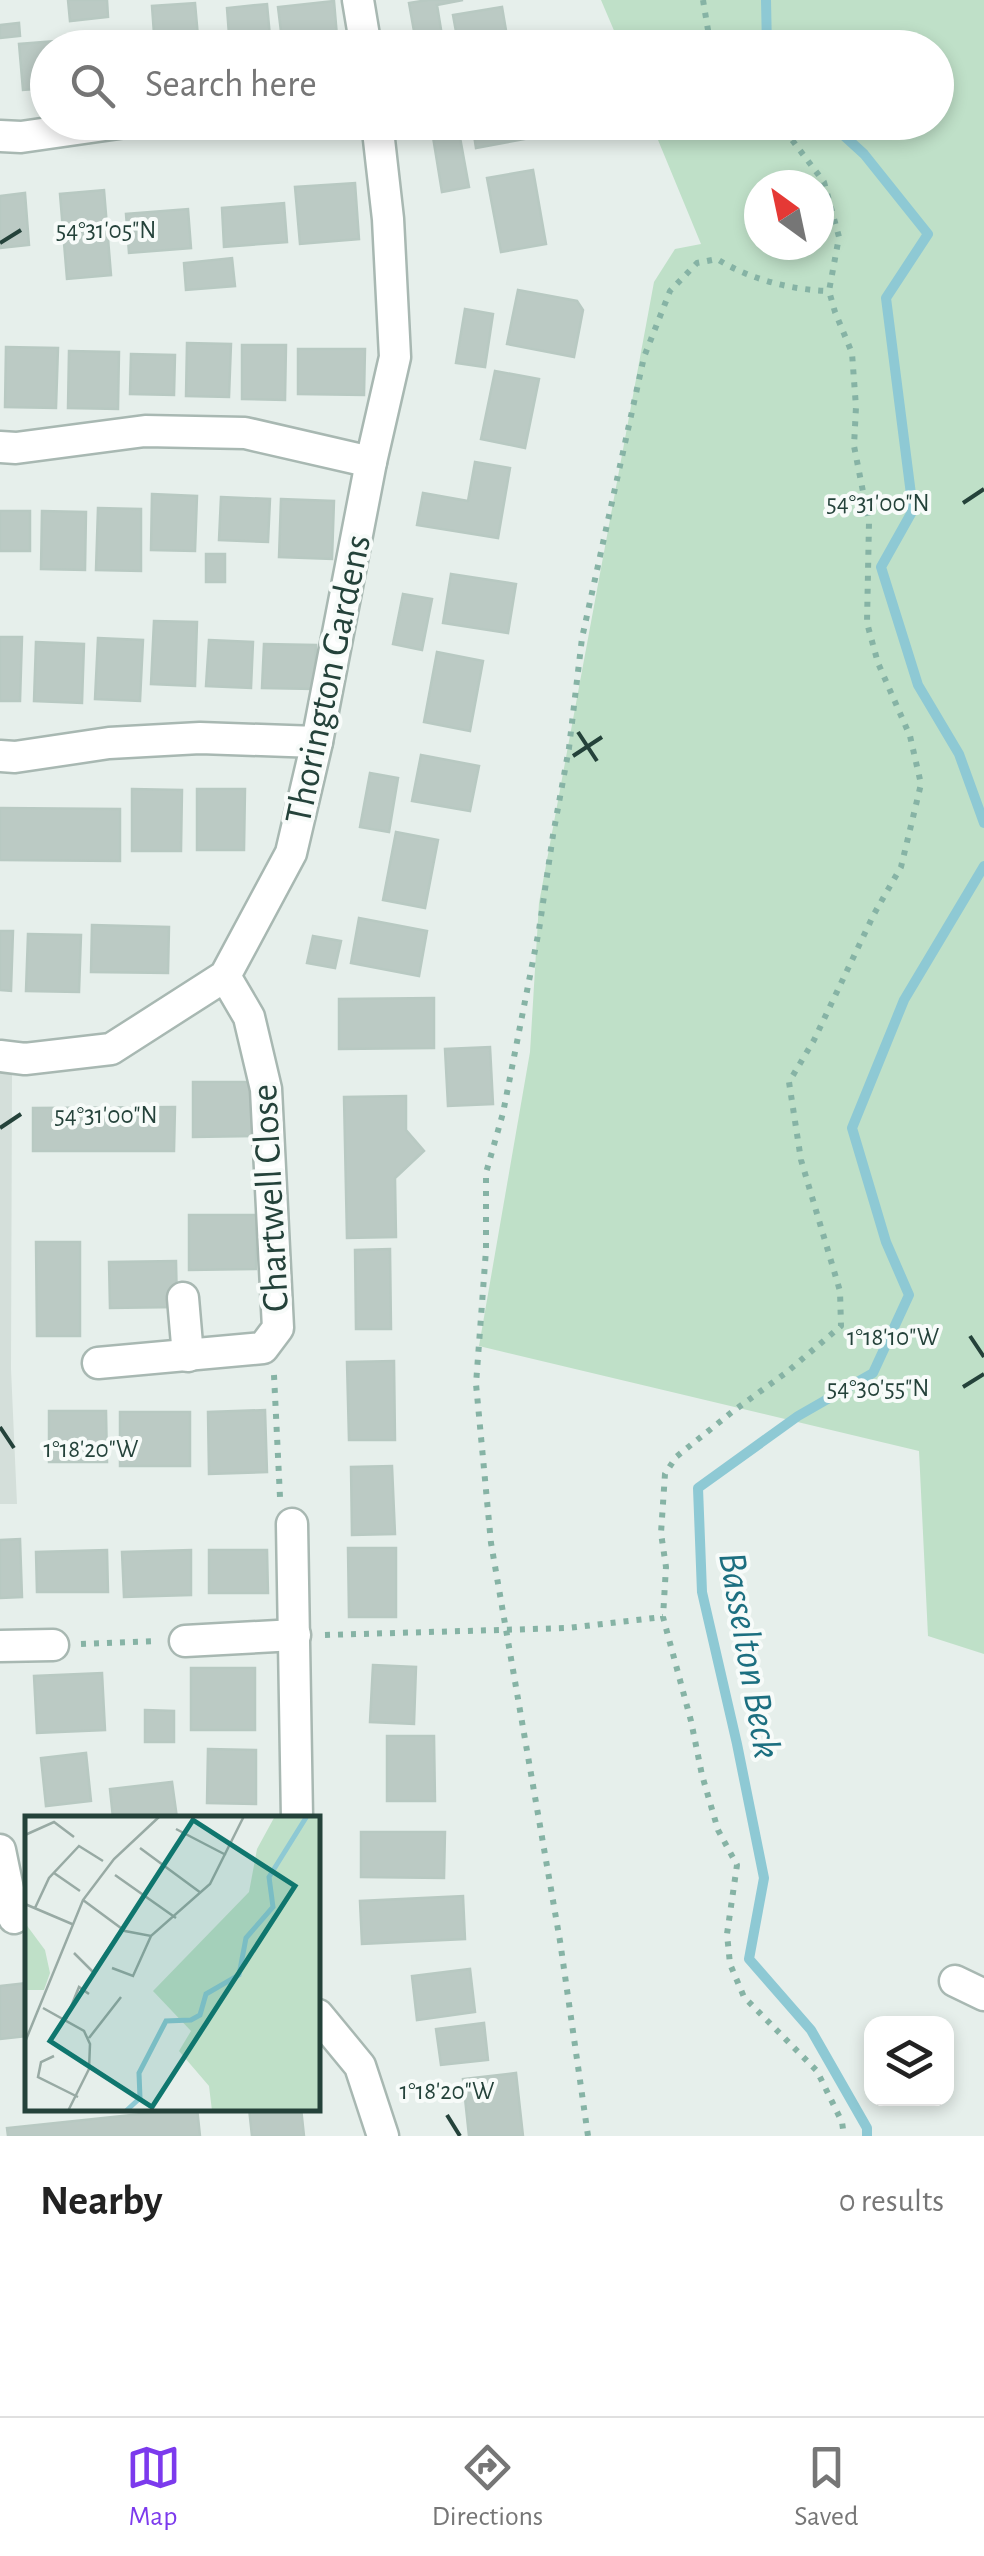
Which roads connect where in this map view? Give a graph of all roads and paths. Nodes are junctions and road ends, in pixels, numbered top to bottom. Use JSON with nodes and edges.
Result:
{"nodes":[{"id":1,"x":358,"y":0,"type":"edge"},
{"id":2,"x":703,"y":0,"type":"edge"},
{"id":3,"x":363,"y":30,"type":"edge"},
{"id":4,"x":708,"y":30,"type":"edge"},
{"id":5,"x":0,"y":136,"type":"edge"},
{"id":6,"x":30,"y":136,"type":"edge"},
{"id":7,"x":379,"y":140,"type":"edge"},
{"id":8,"x":792,"y":140,"type":"edge"},
{"id":9,"x":830,"y":291,"type":"junction"},
{"id":10,"x":0,"y":447,"type":"edge"},
{"id":11,"x":371,"y":462,"type":"junction"},
{"id":12,"x":317,"y":742,"type":"junction"},
{"id":13,"x":0,"y":756,"type":"edge"},
{"id":14,"x":225,"y":976,"type":"junction"},
{"id":15,"x":0,"y":1056,"type":"edge"},
{"id":16,"x":183,"y":1298,"type":"dead end"},
{"id":17,"x":262,"y":1348,"type":"junction"},
{"id":18,"x":188,"y":1356,"type":"junction"},
{"id":19,"x":98,"y":1363,"type":"dead end"},
{"id":20,"x":292,"y":1524,"type":"joint"},
{"id":21,"x":662,"y":1618,"type":"junction"},
{"id":22,"x":506,"y":1630,"type":"junction"},
{"id":23,"x":295,"y":1635,"type":"junction"},
{"id":24,"x":185,"y":1640,"type":"joint"},
{"id":25,"x":52,"y":1645,"type":"joint"},
{"id":26,"x":0,"y":1646,"type":"edge"},
{"id":27,"x":297,"y":1816,"type":"edge"},
{"id":28,"x":0,"y":1850,"type":"edge"},
{"id":29,"x":14,"y":1919,"type":"edge"},
{"id":30,"x":955,"y":1981,"type":"dead end"},
{"id":31,"x":984,"y":1995,"type":"edge"},
{"id":32,"x":320,"y":2017,"type":"edge"},
{"id":33,"x":384,"y":2136,"type":"edge"},
{"id":34,"x":588,"y":2136,"type":"edge"},
{"id":35,"x":844,"y":2136,"type":"edge"}],
"edges":[{"from":1,"to":3,"type":"street"},
{"from":2,"to":4,"type":"path"},
{"from":5,"to":6,"type":"street"},
{"from":7,"to":11,"type":"street","name":"Thorington Gardens"},
{"from":8,"to":9,"type":"path"},
{"from":9,"to":21,"type":"path"},
{"from":9,"to":22,"type":"path"},
{"from":10,"to":11,"type":"street"},
{"from":11,"to":12,"type":"street","name":"Thorington Gardens"},
{"from":12,"to":13,"type":"street"},
{"from":12,"to":14,"type":"street","name":"Thorington Gardens"},
{"from":14,"to":15,"type":"street","name":"Thorington Gardens"},
{"from":14,"to":17,"type":"street","name":"Chartwell Close"},
{"from":16,"to":18,"type":"street"},
{"from":17,"to":18,"type":"street","name":"Chartwell Close"},
{"from":17,"to":20,"type":"path"},
{"from":18,"to":19,"type":"street","name":"Chartwell Close"},
{"from":20,"to":23,"type":"street"},
{"from":21,"to":22,"type":"path"},
{"from":21,"to":35,"type":"path"},
{"from":22,"to":23,"type":"path"},
{"from":22,"to":34,"type":"path"},
{"from":23,"to":24,"type":"street"},
{"from":23,"to":27,"type":"street"},
{"from":24,"to":25,"type":"path"},
{"from":25,"to":26,"type":"street"},
{"from":28,"to":29,"type":"street"},
{"from":30,"to":31,"type":"street"},
{"from":32,"to":33,"type":"street"}]}
